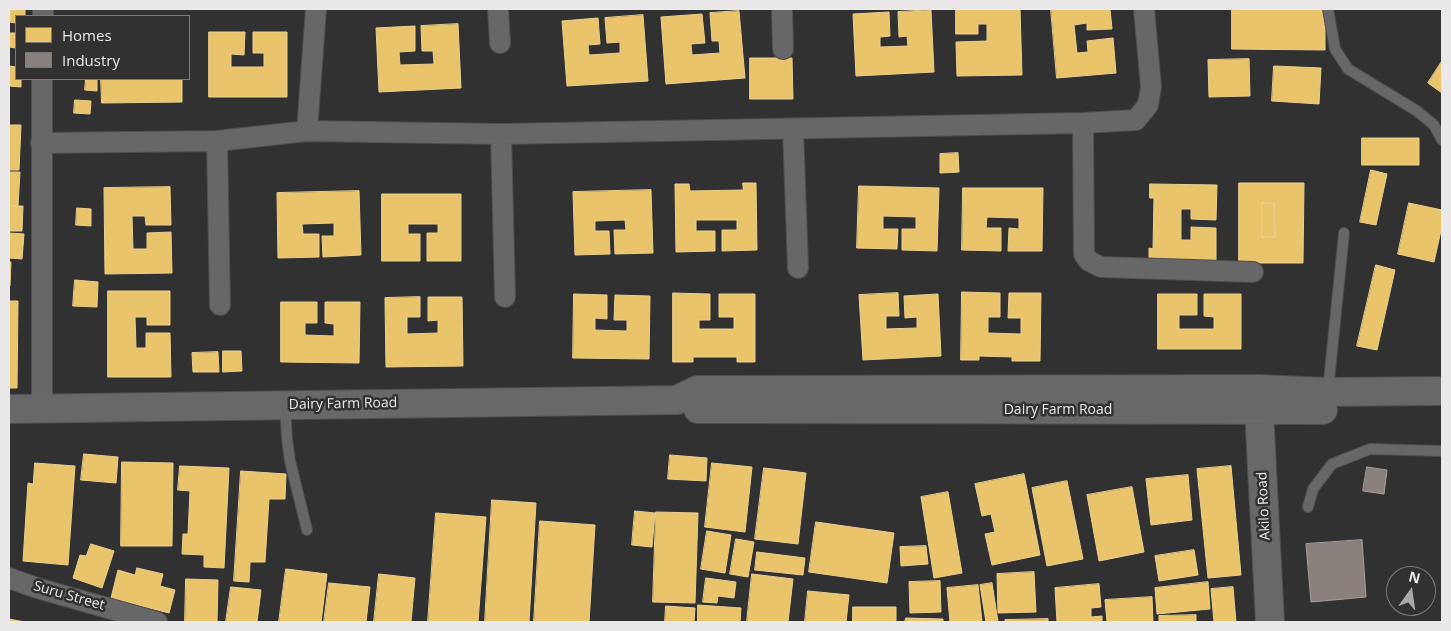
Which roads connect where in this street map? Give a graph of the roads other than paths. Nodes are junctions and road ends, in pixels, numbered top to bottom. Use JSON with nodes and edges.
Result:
{"nodes":[{"id":1,"x":316,"y":9,"type":"edge"},
{"id":2,"x":498,"y":9,"type":"edge"},
{"id":3,"x":782,"y":9,"type":"edge"},
{"id":4,"x":1144,"y":9,"type":"edge"},
{"id":5,"x":1328,"y":9,"type":"edge"},
{"id":6,"x":500,"y":43,"type":"dead end"},
{"id":7,"x":783,"y":49,"type":"dead end"},
{"id":8,"x":42,"y":80,"type":"edge"},
{"id":9,"x":1083,"y":123,"type":"junction"},
{"id":10,"x":793,"y":130,"type":"junction"},
{"id":11,"x":307,"y":131,"type":"junction"},
{"id":12,"x":500,"y":134,"type":"junction"},
{"id":13,"x":1442,"y":140,"type":"edge"},
{"id":14,"x":217,"y":141,"type":"junction"},
{"id":15,"x":41,"y":143,"type":"junction"},
{"id":16,"x":1344,"y":233,"type":"dead end"},
{"id":17,"x":798,"y":268,"type":"dead end"},
{"id":18,"x":1253,"y":272,"type":"dead end"},
{"id":19,"x":504,"y":298,"type":"dead end"},
{"id":20,"x":220,"y":305,"type":"dead end"},
{"id":21,"x":1442,"y":391,"type":"edge"},
{"id":22,"x":1328,"y":392,"type":"junction"},
{"id":23,"x":1259,"y":399,"type":"junction"},
{"id":24,"x":285,"y":405,"type":"junction"},
{"id":25,"x":42,"y":408,"type":"junction"},
{"id":26,"x":9,"y":409,"type":"edge"},
{"id":27,"x":1442,"y":410,"type":"edge"},
{"id":28,"x":1442,"y":451,"type":"edge"},
{"id":29,"x":1308,"y":508,"type":"dead end"},
{"id":30,"x":307,"y":530,"type":"dead end"},
{"id":31,"x":9,"y":578,"type":"edge"},
{"id":32,"x":157,"y":622,"type":"edge"},
{"id":33,"x":1270,"y":622,"type":"edge"}],
"edges":[{"from":1,"to":11,"type":"street"},
{"from":2,"to":6,"type":"street"},
{"from":3,"to":7,"type":"street"},
{"from":4,"to":9,"type":"street"},
{"from":5,"to":13,"type":"lane"},
{"from":8,"to":15,"type":"street"},
{"from":9,"to":10,"type":"street"},
{"from":9,"to":18,"type":"street"},
{"from":10,"to":12,"type":"street"},
{"from":10,"to":17,"type":"street"},
{"from":11,"to":12,"type":"street"},
{"from":11,"to":14,"type":"street"},
{"from":12,"to":19,"type":"street"},
{"from":14,"to":15,"type":"street"},
{"from":14,"to":20,"type":"street"},
{"from":15,"to":25,"type":"street"},
{"from":16,"to":22,"type":"lane"},
{"from":21,"to":22,"type":"main road","name":"Dairy Farm Road"},
{"from":22,"to":23,"type":"main road","name":"Dairy Farm Road"},
{"from":23,"to":24,"type":"main road","name":"Dairy Farm Road"},
{"from":23,"to":27,"type":"main road","name":"Dairy Farm Road"},
{"from":23,"to":33,"type":"main road","name":"Akilo Road"},
{"from":24,"to":25,"type":"main road","name":"Dairy Farm Road"},
{"from":24,"to":30,"type":"lane"},
{"from":25,"to":26,"type":"main road","name":"Dairy Farm Road"},
{"from":28,"to":29,"type":"lane"},
{"from":31,"to":32,"type":"street","name":"Suru Street"}]}
